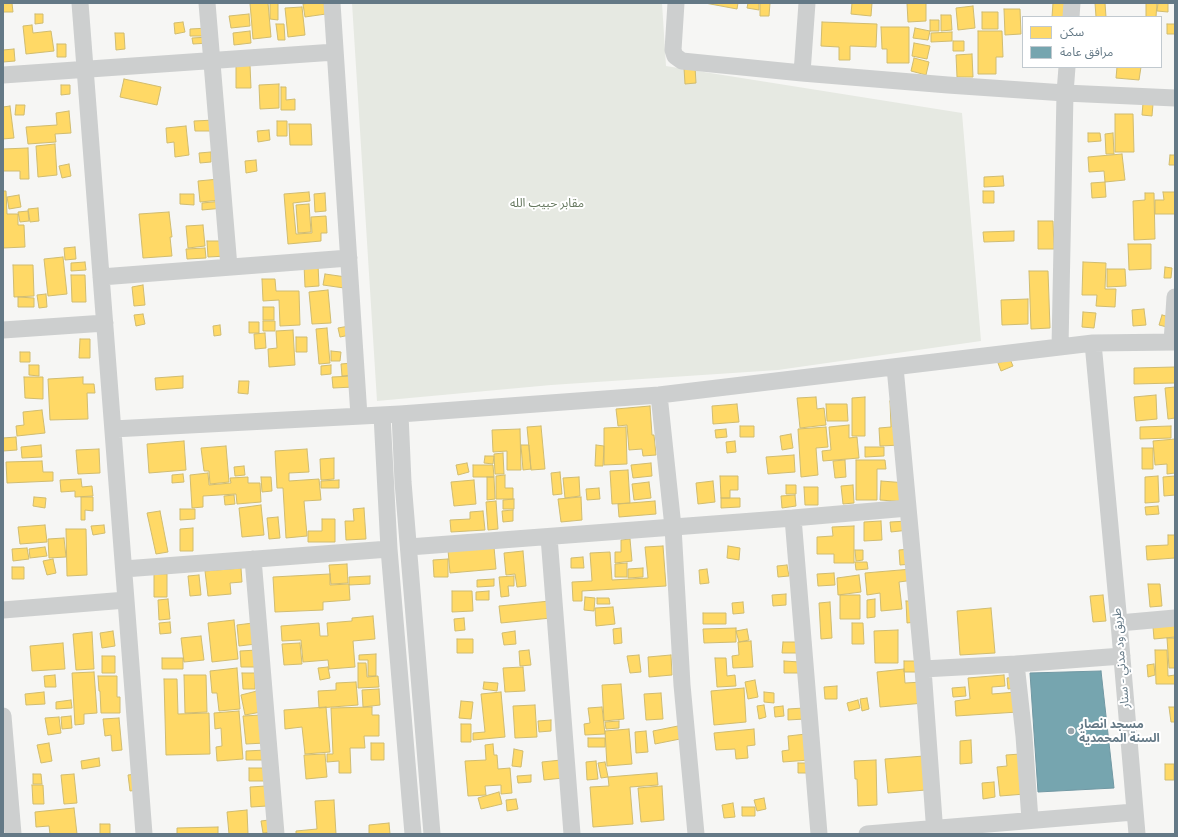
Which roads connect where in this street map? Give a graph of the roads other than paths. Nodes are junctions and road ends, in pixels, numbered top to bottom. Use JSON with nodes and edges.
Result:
{"nodes":[{"id":1,"x":80,"y":3,"type":"edge"},
{"id":2,"x":207,"y":3,"type":"edge"},
{"id":3,"x":332,"y":3,"type":"edge"},
{"id":4,"x":676,"y":3,"type":"edge"},
{"id":5,"x":807,"y":3,"type":"edge"},
{"id":6,"x":1072,"y":3,"type":"edge"},
{"id":7,"x":1071,"y":16,"type":"edge"},
{"id":8,"x":335,"y":52,"type":"junction"},
{"id":9,"x":211,"y":61,"type":"junction"},
{"id":10,"x":1067,"y":68,"type":"edge"},
{"id":11,"x":85,"y":69,"type":"junction"},
{"id":12,"x":802,"y":73,"type":"junction"},
{"id":13,"x":3,"y":75,"type":"edge"},
{"id":14,"x":1065,"y":93,"type":"junction"},
{"id":15,"x":1175,"y":98,"type":"edge"},
{"id":16,"x":349,"y":258,"type":"junction"},
{"id":17,"x":229,"y":267,"type":"junction"},
{"id":18,"x":101,"y":277,"type":"junction"},
{"id":19,"x":1175,"y":297,"type":"edge"},
{"id":20,"x":105,"y":323,"type":"junction"},
{"id":21,"x":3,"y":330,"type":"edge"},
{"id":22,"x":1173,"y":342,"type":"edge"},
{"id":23,"x":1093,"y":343,"type":"junction"},
{"id":24,"x":1060,"y":346,"type":"junction"},
{"id":25,"x":895,"y":367,"type":"junction"},
{"id":26,"x":659,"y":395,"type":"junction"},
{"id":27,"x":400,"y":414,"type":"junction"},
{"id":28,"x":382,"y":415,"type":"junction"},
{"id":29,"x":359,"y":416,"type":"junction"},
{"id":30,"x":113,"y":429,"type":"junction"},
{"id":31,"x":908,"y":508,"type":"junction"},
{"id":32,"x":793,"y":518,"type":"junction"},
{"id":33,"x":673,"y":527,"type":"junction"},
{"id":34,"x":549,"y":536,"type":"junction"},
{"id":35,"x":409,"y":547,"type":"junction"},
{"id":36,"x":389,"y":549,"type":"junction"},
{"id":37,"x":253,"y":559,"type":"junction"},
{"id":38,"x":124,"y":569,"type":"junction"},
{"id":39,"x":126,"y":600,"type":"junction"},
{"id":40,"x":3,"y":610,"type":"edge"},
{"id":41,"x":1175,"y":618,"type":"edge"},
{"id":42,"x":1119,"y":623,"type":"junction"},
{"id":43,"x":1122,"y":656,"type":"junction"},
{"id":44,"x":1016,"y":664,"type":"junction"},
{"id":45,"x":923,"y":669,"type":"junction"},
{"id":46,"x":3,"y":716,"type":"edge"},
{"id":47,"x":1134,"y":812,"type":"junction"},
{"id":48,"x":1030,"y":820,"type":"junction"},
{"id":49,"x":935,"y":831,"type":"edge"},
{"id":50,"x":13,"y":834,"type":"edge"},
{"id":51,"x":144,"y":834,"type":"edge"},
{"id":52,"x":276,"y":834,"type":"edge"},
{"id":53,"x":413,"y":834,"type":"edge"},
{"id":54,"x":432,"y":834,"type":"edge"},
{"id":55,"x":572,"y":834,"type":"edge"},
{"id":56,"x":696,"y":834,"type":"edge"},
{"id":57,"x":819,"y":834,"type":"edge"},
{"id":58,"x":867,"y":834,"type":"edge"},
{"id":59,"x":1137,"y":834,"type":"edge"}],
"edges":[{"from":1,"to":11,"type":"street"},
{"from":2,"to":9,"type":"street"},
{"from":3,"to":8,"type":"street"},
{"from":4,"to":12,"type":"street"},
{"from":5,"to":12,"type":"street"},
{"from":6,"to":7,"type":"street"},
{"from":8,"to":9,"type":"street"},
{"from":8,"to":16,"type":"street"},
{"from":9,"to":11,"type":"street"},
{"from":9,"to":17,"type":"street"},
{"from":10,"to":14,"type":"street"},
{"from":11,"to":13,"type":"street"},
{"from":11,"to":18,"type":"street"},
{"from":12,"to":14,"type":"street"},
{"from":14,"to":15,"type":"street"},
{"from":14,"to":24,"type":"street"},
{"from":16,"to":17,"type":"street"},
{"from":16,"to":29,"type":"street"},
{"from":17,"to":18,"type":"street"},
{"from":18,"to":20,"type":"street"},
{"from":19,"to":22,"type":"street"},
{"from":20,"to":21,"type":"street"},
{"from":20,"to":30,"type":"street"},
{"from":22,"to":23,"type":"street"},
{"from":23,"to":24,"type":"street"},
{"from":23,"to":42,"type":"street","name":"طريق ود مدني - سنار"},
{"from":24,"to":25,"type":"street"},
{"from":25,"to":26,"type":"street"},
{"from":25,"to":31,"type":"street"},
{"from":26,"to":27,"type":"street"},
{"from":26,"to":33,"type":"street"},
{"from":27,"to":28,"type":"street"},
{"from":27,"to":35,"type":"street"},
{"from":28,"to":29,"type":"street"},
{"from":28,"to":36,"type":"street"},
{"from":29,"to":30,"type":"street"},
{"from":30,"to":38,"type":"street"},
{"from":31,"to":32,"type":"street"},
{"from":31,"to":45,"type":"street"},
{"from":32,"to":33,"type":"street"},
{"from":32,"to":57,"type":"street"},
{"from":33,"to":34,"type":"street"},
{"from":33,"to":56,"type":"street"},
{"from":34,"to":35,"type":"street"},
{"from":34,"to":55,"type":"street"},
{"from":35,"to":54,"type":"street"},
{"from":36,"to":37,"type":"street"},
{"from":36,"to":53,"type":"street"},
{"from":37,"to":38,"type":"street"},
{"from":37,"to":52,"type":"street"},
{"from":38,"to":39,"type":"street"},
{"from":39,"to":40,"type":"street"},
{"from":39,"to":51,"type":"street"},
{"from":41,"to":42,"type":"street"},
{"from":42,"to":43,"type":"street","name":"طريق ود مدني - سنار"},
{"from":43,"to":44,"type":"street"},
{"from":43,"to":47,"type":"street","name":"طريق ود مدني - سنار"},
{"from":44,"to":45,"type":"street"},
{"from":44,"to":48,"type":"street"},
{"from":45,"to":49,"type":"street"},
{"from":46,"to":50,"type":"street"},
{"from":47,"to":48,"type":"street"},
{"from":47,"to":59,"type":"street","name":"طريق ود مدني - سنار"},
{"from":48,"to":49,"type":"street"},
{"from":49,"to":58,"type":"street"}]}
